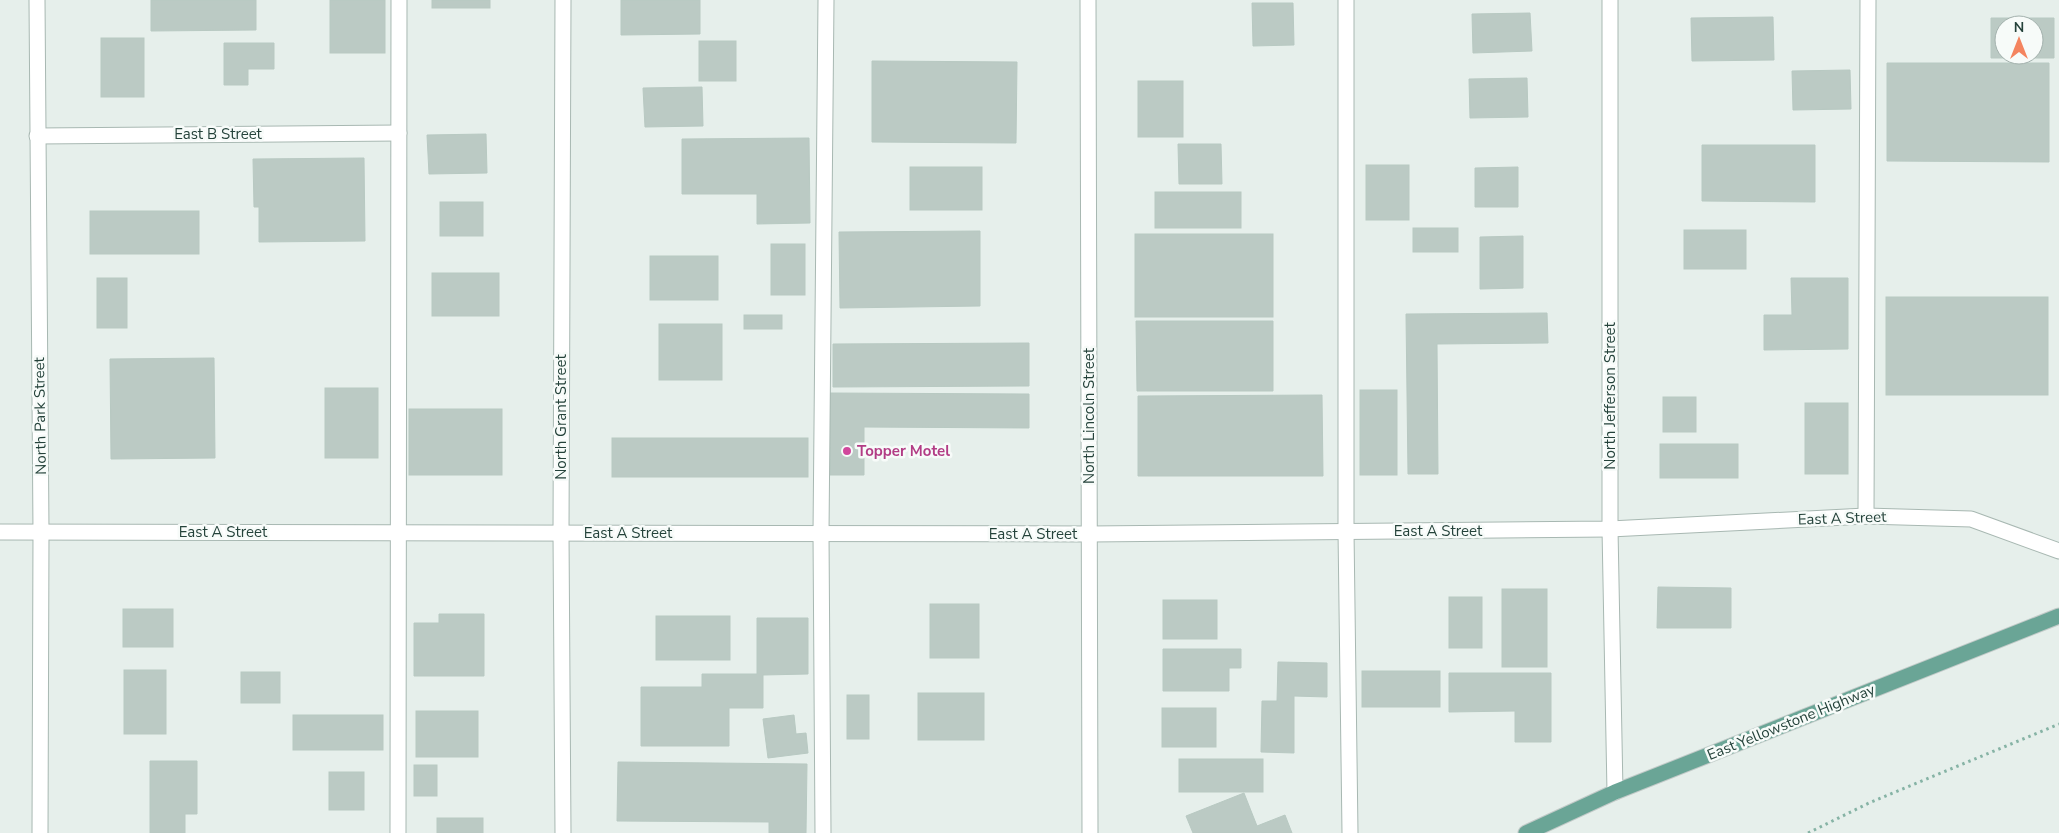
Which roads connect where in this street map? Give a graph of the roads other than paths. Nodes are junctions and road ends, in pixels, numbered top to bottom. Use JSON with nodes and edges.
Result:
{"nodes":[{"id":1,"x":37,"y":0,"type":"edge"},
{"id":2,"x":399,"y":0,"type":"edge"},
{"id":3,"x":562,"y":0,"type":"edge"},
{"id":4,"x":826,"y":0,"type":"edge"},
{"id":5,"x":1088,"y":0,"type":"edge"},
{"id":6,"x":1346,"y":0,"type":"edge"},
{"id":7,"x":1610,"y":0,"type":"edge"},
{"id":8,"x":1868,"y":0,"type":"edge"},
{"id":9,"x":399,"y":133,"type":"junction"},
{"id":10,"x":37,"y":136,"type":"junction"},
{"id":11,"x":1866,"y":516,"type":"junction"},
{"id":12,"x":1610,"y":529,"type":"junction"},
{"id":13,"x":1346,"y":531,"type":"junction"},
{"id":14,"x":0,"y":532,"type":"edge"},
{"id":15,"x":41,"y":532,"type":"junction"},
{"id":16,"x":398,"y":533,"type":"junction"},
{"id":17,"x":561,"y":533,"type":"junction"},
{"id":18,"x":821,"y":533,"type":"junction"},
{"id":19,"x":1090,"y":534,"type":"junction"},
{"id":20,"x":2059,"y":551,"type":"edge"},
{"id":21,"x":2059,"y":616,"type":"edge"},
{"id":22,"x":1615,"y":792,"type":"junction"},
{"id":23,"x":40,"y":833,"type":"edge"},
{"id":24,"x":398,"y":833,"type":"edge"},
{"id":25,"x":564,"y":833,"type":"edge"},
{"id":26,"x":823,"y":833,"type":"edge"},
{"id":27,"x":1090,"y":833,"type":"edge"},
{"id":28,"x":1350,"y":833,"type":"edge"},
{"id":29,"x":1526,"y":833,"type":"edge"}],
"edges":[{"from":1,"to":10,"type":"street","name":"North Park Street"},
{"from":2,"to":9,"type":"street"},
{"from":3,"to":17,"type":"street","name":"North Grant Street"},
{"from":4,"to":18,"type":"street"},
{"from":5,"to":19,"type":"street","name":"North Lincoln Street"},
{"from":6,"to":13,"type":"street"},
{"from":7,"to":12,"type":"street","name":"North Jefferson Street"},
{"from":8,"to":11,"type":"street"},
{"from":9,"to":10,"type":"street","name":"East B Street"},
{"from":9,"to":16,"type":"street"},
{"from":10,"to":15,"type":"street","name":"North Park Street"},
{"from":11,"to":12,"type":"street","name":"East A Street"},
{"from":11,"to":20,"type":"street","name":"East A Street"},
{"from":12,"to":13,"type":"street","name":"East A Street"},
{"from":12,"to":22,"type":"street","name":"North Jefferson Street"},
{"from":13,"to":19,"type":"street","name":"East A Street"},
{"from":13,"to":28,"type":"street"},
{"from":14,"to":15,"type":"street","name":"East A Street"},
{"from":15,"to":16,"type":"street","name":"East A Street"},
{"from":15,"to":23,"type":"street","name":"North Park Street"},
{"from":16,"to":17,"type":"street","name":"East A Street"},
{"from":16,"to":24,"type":"street"},
{"from":17,"to":18,"type":"street","name":"East A Street"},
{"from":17,"to":25,"type":"street","name":"North Grant Street"},
{"from":18,"to":19,"type":"street","name":"East A Street"},
{"from":18,"to":26,"type":"street"},
{"from":19,"to":27,"type":"street","name":"North Lincoln Street"},
{"from":21,"to":22,"type":"main road","name":"East Yellowstone Highway"},
{"from":22,"to":29,"type":"main road","name":"East Yellowstone Highway"}]}
